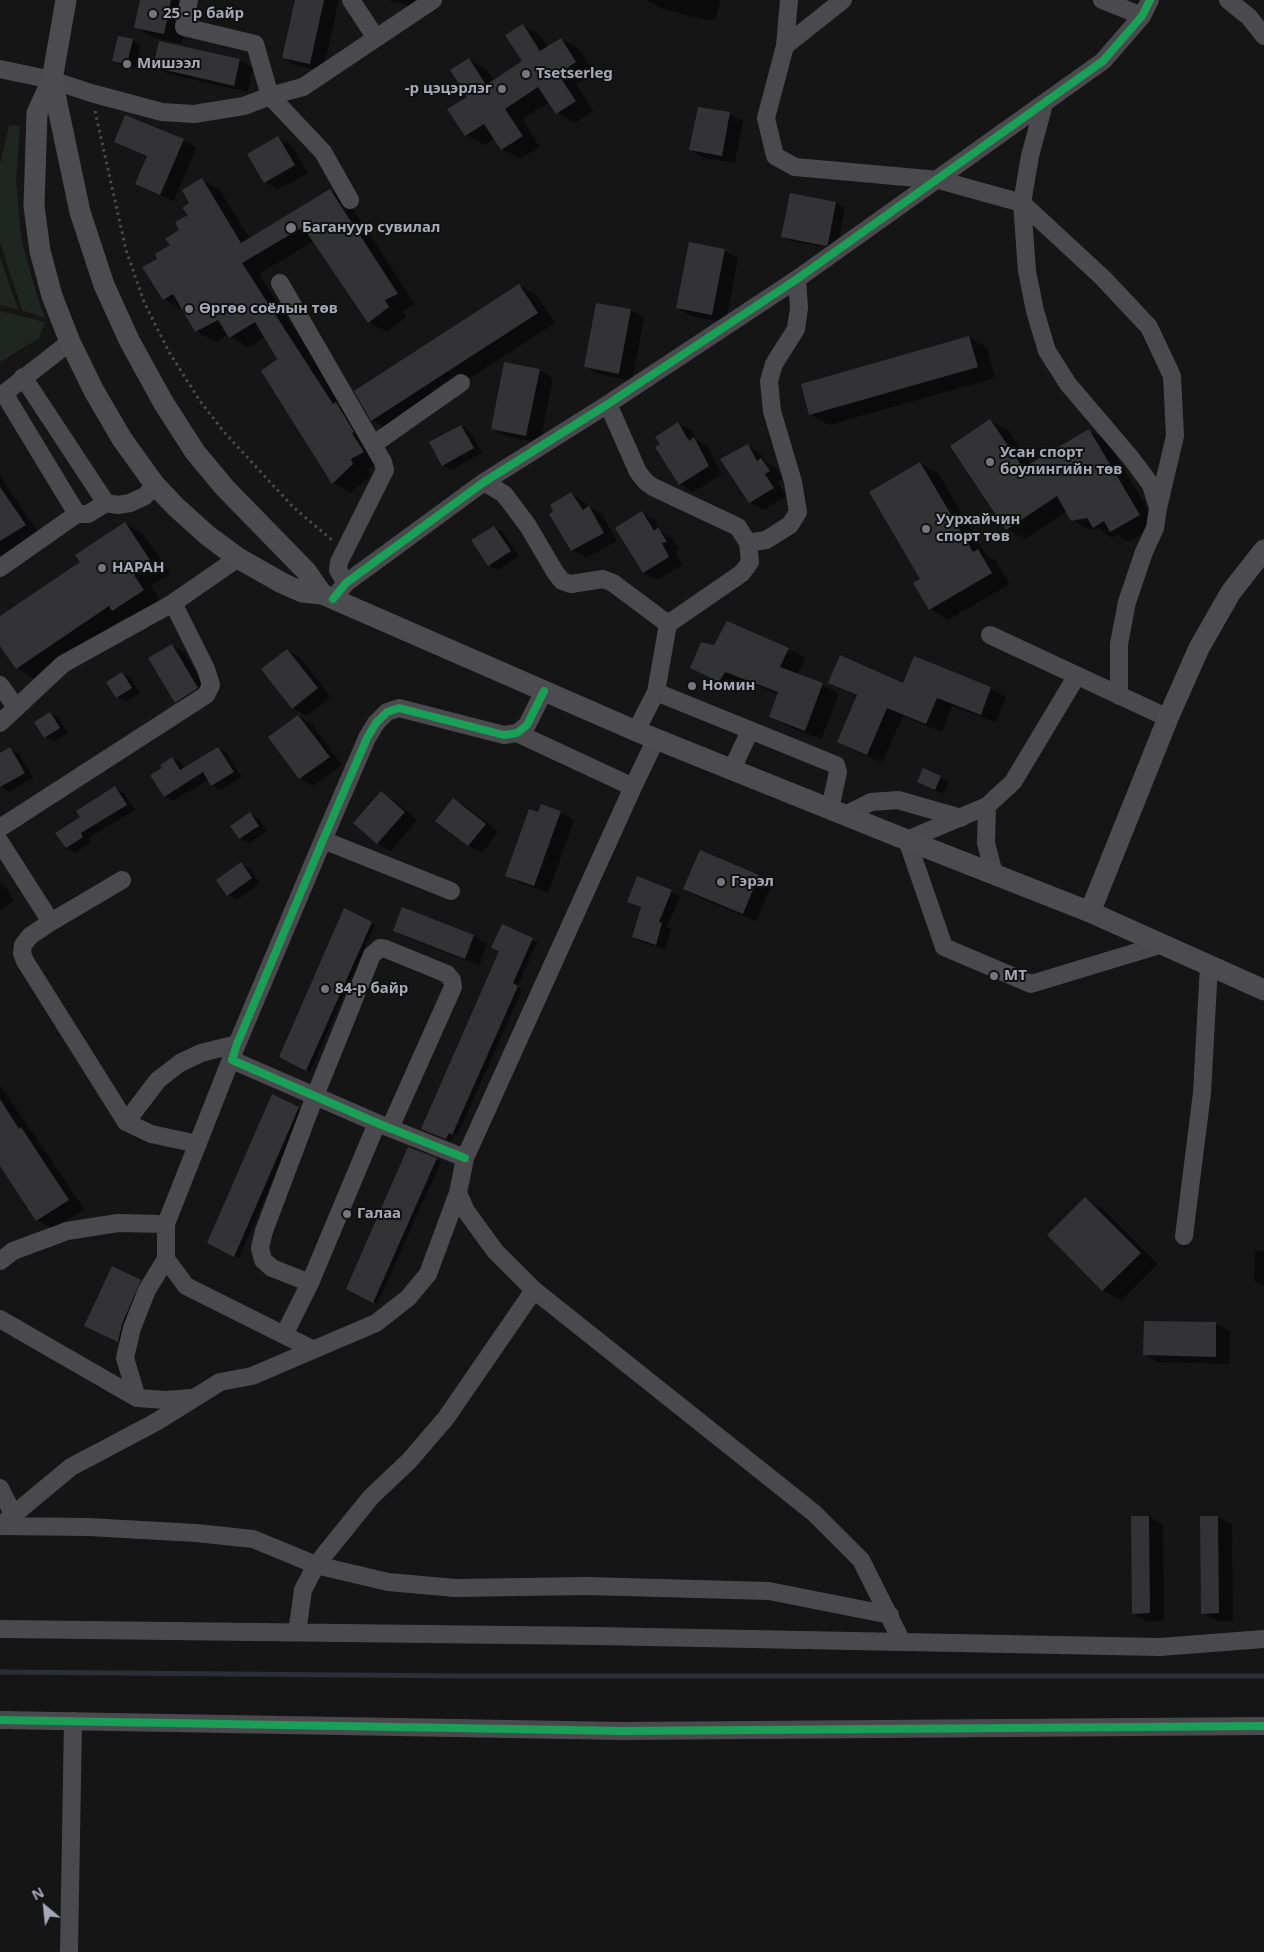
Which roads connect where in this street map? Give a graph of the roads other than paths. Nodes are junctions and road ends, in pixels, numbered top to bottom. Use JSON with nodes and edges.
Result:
{"nodes":[{"id":1,"x":66,"y":0,"type":"edge"},
{"id":2,"x":190,"y":0,"type":"edge"},
{"id":3,"x":352,"y":0,"type":"edge"},
{"id":4,"x":433,"y":0,"type":"edge"},
{"id":5,"x":789,"y":0,"type":"edge"},
{"id":6,"x":843,"y":0,"type":"edge"},
{"id":7,"x":1102,"y":0,"type":"edge"},
{"id":8,"x":1150,"y":0,"type":"edge"},
{"id":9,"x":1228,"y":0,"type":"edge"},
{"id":10,"x":1142,"y":16,"type":"junction"},
{"id":11,"x":1264,"y":36,"type":"edge"},
{"id":12,"x":376,"y":38,"type":"junction"},
{"id":13,"x":785,"y":46,"type":"junction"},
{"id":14,"x":0,"y":70,"type":"edge"},
{"id":15,"x":52,"y":80,"type":"junction"},
{"id":16,"x":270,"y":96,"type":"junction"},
{"id":17,"x":1044,"y":104,"type":"junction"},
{"id":18,"x":939,"y":180,"type":"junction"},
{"id":19,"x":350,"y":200,"type":"dead end"},
{"id":20,"x":1022,"y":203,"type":"junction"},
{"id":21,"x":797,"y":279,"type":"junction"},
{"id":22,"x":280,"y":283,"type":"dead end"},
{"id":23,"x":70,"y":342,"type":"junction"},
{"id":24,"x":22,"y":377,"type":"junction"},
{"id":25,"x":461,"y":383,"type":"dead end"},
{"id":26,"x":608,"y":404,"type":"junction"},
{"id":27,"x":374,"y":444,"type":"junction"},
{"id":28,"x":484,"y":482,"type":"junction"},
{"id":29,"x":155,"y":485,"type":"junction"},
{"id":30,"x":106,"y":503,"type":"junction"},
{"id":31,"x":1158,"y":508,"type":"junction"},
{"id":32,"x":77,"y":514,"type":"junction"},
{"id":33,"x":748,"y":543,"type":"junction"},
{"id":34,"x":1264,"y":550,"type":"edge"},
{"id":35,"x":238,"y":558,"type":"junction"},
{"id":36,"x":0,"y":568,"type":"edge"},
{"id":37,"x":334,"y":592,"type":"junction"},
{"id":38,"x":173,"y":603,"type":"junction"},
{"id":39,"x":668,"y":624,"type":"junction"},
{"id":40,"x":990,"y":635,"type":"dead end"},
{"id":41,"x":1076,"y":677,"type":"junction"},
{"id":42,"x":0,"y":685,"type":"edge"},
{"id":43,"x":544,"y":691,"type":"junction"},
{"id":44,"x":656,"y":692,"type":"junction"},
{"id":45,"x":1119,"y":696,"type":"junction"},
{"id":46,"x":16,"y":707,"type":"junction"},
{"id":47,"x":1168,"y":718,"type":"junction"},
{"id":48,"x":0,"y":723,"type":"edge"},
{"id":49,"x":636,"y":731,"type":"junction"},
{"id":50,"x":750,"y":731,"type":"junction"},
{"id":51,"x":517,"y":733,"type":"junction"},
{"id":52,"x":656,"y":739,"type":"junction"},
{"id":53,"x":732,"y":769,"type":"junction"},
{"id":54,"x":633,"y":787,"type":"junction"},
{"id":55,"x":987,"y":806,"type":"junction"},
{"id":56,"x":837,"y":812,"type":"junction"},
{"id":57,"x":961,"y":818,"type":"junction"},
{"id":58,"x":0,"y":828,"type":"edge"},
{"id":59,"x":323,"y":840,"type":"junction"},
{"id":60,"x":907,"y":840,"type":"junction"},
{"id":61,"x":0,"y":842,"type":"edge"},
{"id":62,"x":994,"y":874,"type":"junction"},
{"id":63,"x":122,"y":880,"type":"dead end"},
{"id":64,"x":451,"y":891,"type":"dead end"},
{"id":65,"x":1090,"y":912,"type":"junction"},
{"id":66,"x":50,"y":922,"type":"junction"},
{"id":67,"x":1163,"y":944,"type":"junction"},
{"id":68,"x":1209,"y":965,"type":"junction"},
{"id":69,"x":1264,"y":990,"type":"edge"},
{"id":70,"x":235,"y":1052,"type":"junction"},
{"id":71,"x":315,"y":1096,"type":"junction"},
{"id":72,"x":126,"y":1122,"type":"junction"},
{"id":73,"x":384,"y":1125,"type":"junction"},
{"id":74,"x":198,"y":1144,"type":"junction"},
{"id":75,"x":465,"y":1158,"type":"junction"},
{"id":76,"x":458,"y":1193,"type":"junction"},
{"id":77,"x":166,"y":1224,"type":"junction"},
{"id":78,"x":1184,"y":1236,"type":"dead end"},
{"id":79,"x":166,"y":1259,"type":"junction"},
{"id":80,"x":0,"y":1261,"type":"edge"},
{"id":81,"x":310,"y":1283,"type":"junction"},
{"id":82,"x":534,"y":1290,"type":"junction"},
{"id":83,"x":0,"y":1319,"type":"edge"},
{"id":84,"x":284,"y":1335,"type":"junction"},
{"id":85,"x":312,"y":1349,"type":"junction"},
{"id":86,"x":137,"y":1398,"type":"junction"},
{"id":87,"x":194,"y":1398,"type":"junction"},
{"id":88,"x":0,"y":1488,"type":"edge"},
{"id":89,"x":4,"y":1522,"type":"edge"},
{"id":90,"x":316,"y":1565,"type":"junction"},
{"id":91,"x":890,"y":1615,"type":"junction"},
{"id":92,"x":0,"y":1629,"type":"edge"},
{"id":93,"x":297,"y":1632,"type":"junction"},
{"id":94,"x":1264,"y":1639,"type":"edge"},
{"id":95,"x":902,"y":1642,"type":"junction"},
{"id":96,"x":0,"y":1720,"type":"edge"},
{"id":97,"x":73,"y":1721,"type":"junction"},
{"id":98,"x":1264,"y":1726,"type":"edge"},
{"id":99,"x":69,"y":1952,"type":"edge"}],
"edges":[{"from":1,"to":15,"type":"main road"},
{"from":2,"to":16,"type":"street"},
{"from":3,"to":12,"type":"street"},
{"from":4,"to":12,"type":"street"},
{"from":5,"to":13,"type":"street"},
{"from":6,"to":13,"type":"street"},
{"from":7,"to":10,"type":"street"},
{"from":8,"to":10,"type":"street"},
{"from":9,"to":11,"type":"street"},
{"from":10,"to":17,"type":"street"},
{"from":12,"to":16,"type":"street"},
{"from":13,"to":18,"type":"street"},
{"from":14,"to":15,"type":"street"},
{"from":15,"to":16,"type":"street"},
{"from":15,"to":23,"type":"main road"},
{"from":15,"to":37,"type":"main road"},
{"from":16,"to":19,"type":"street"},
{"from":17,"to":18,"type":"street"},
{"from":17,"to":20,"type":"street"},
{"from":18,"to":20,"type":"street"},
{"from":18,"to":21,"type":"street"},
{"from":20,"to":31,"type":"street"},
{"from":20,"to":31,"type":"street"},
{"from":21,"to":26,"type":"street"},
{"from":21,"to":33,"type":"street"},
{"from":22,"to":27,"type":"street"},
{"from":23,"to":24,"type":"street"},
{"from":23,"to":29,"type":"main road"},
{"from":24,"to":30,"type":"street"},
{"from":24,"to":32,"type":"street"},
{"from":25,"to":27,"type":"street"},
{"from":26,"to":28,"type":"street"},
{"from":26,"to":33,"type":"street"},
{"from":27,"to":37,"type":"street"},
{"from":28,"to":37,"type":"street"},
{"from":28,"to":39,"type":"street"},
{"from":29,"to":30,"type":"street"},
{"from":29,"to":35,"type":"main road"},
{"from":30,"to":32,"type":"street"},
{"from":31,"to":45,"type":"street"},
{"from":32,"to":36,"type":"street"},
{"from":33,"to":39,"type":"street"},
{"from":34,"to":47,"type":"main road"},
{"from":35,"to":37,"type":"main road"},
{"from":35,"to":38,"type":"street"},
{"from":37,"to":43,"type":"main road"},
{"from":38,"to":46,"type":"street"},
{"from":38,"to":58,"type":"street"},
{"from":39,"to":44,"type":"street"},
{"from":40,"to":41,"type":"street"},
{"from":41,"to":45,"type":"street"},
{"from":41,"to":55,"type":"street"},
{"from":42,"to":46,"type":"street"},
{"from":43,"to":49,"type":"main road"},
{"from":43,"to":51,"type":"street"},
{"from":44,"to":49,"type":"street"},
{"from":44,"to":50,"type":"street"},
{"from":45,"to":47,"type":"street"},
{"from":46,"to":48,"type":"street"},
{"from":47,"to":65,"type":"main road"},
{"from":49,"to":52,"type":"main road"},
{"from":50,"to":53,"type":"street"},
{"from":50,"to":56,"type":"street"},
{"from":51,"to":54,"type":"street"},
{"from":51,"to":59,"type":"street"},
{"from":52,"to":53,"type":"main road"},
{"from":52,"to":54,"type":"street"},
{"from":53,"to":56,"type":"main road"},
{"from":54,"to":75,"type":"street"},
{"from":55,"to":57,"type":"street"},
{"from":55,"to":62,"type":"street"},
{"from":56,"to":57,"type":"street"},
{"from":56,"to":60,"type":"main road"},
{"from":57,"to":60,"type":"street"},
{"from":59,"to":64,"type":"street"},
{"from":59,"to":70,"type":"street"},
{"from":60,"to":62,"type":"main road"},
{"from":60,"to":67,"type":"street"},
{"from":61,"to":66,"type":"street"},
{"from":62,"to":65,"type":"main road"},
{"from":63,"to":66,"type":"street"},
{"from":65,"to":67,"type":"main road"},
{"from":66,"to":72,"type":"street"},
{"from":67,"to":68,"type":"main road"},
{"from":68,"to":69,"type":"main road"},
{"from":68,"to":78,"type":"street"},
{"from":70,"to":71,"type":"street"},
{"from":70,"to":72,"type":"street"},
{"from":70,"to":74,"type":"street"},
{"from":71,"to":73,"type":"street"},
{"from":71,"to":73,"type":"street"},
{"from":71,"to":81,"type":"street"},
{"from":72,"to":74,"type":"street"},
{"from":73,"to":75,"type":"street"},
{"from":73,"to":81,"type":"street"},
{"from":74,"to":77,"type":"street"},
{"from":75,"to":76,"type":"street"},
{"from":76,"to":82,"type":"street"},
{"from":76,"to":85,"type":"street"},
{"from":77,"to":79,"type":"street"},
{"from":77,"to":80,"type":"street"},
{"from":79,"to":84,"type":"street"},
{"from":79,"to":86,"type":"street"},
{"from":81,"to":84,"type":"street"},
{"from":82,"to":90,"type":"street"},
{"from":82,"to":91,"type":"street"},
{"from":83,"to":86,"type":"street"},
{"from":84,"to":85,"type":"street"},
{"from":85,"to":87,"type":"street"},
{"from":86,"to":87,"type":"street"},
{"from":87,"to":89,"type":"street"},
{"from":88,"to":89,"type":"street"},
{"from":89,"to":90,"type":"street"},
{"from":90,"to":91,"type":"street"},
{"from":90,"to":93,"type":"street"},
{"from":91,"to":95,"type":"street"},
{"from":92,"to":93,"type":"street"},
{"from":93,"to":95,"type":"street"},
{"from":94,"to":95,"type":"street"},
{"from":96,"to":97,"type":"street"},
{"from":97,"to":98,"type":"street"},
{"from":97,"to":99,"type":"street"}]}
